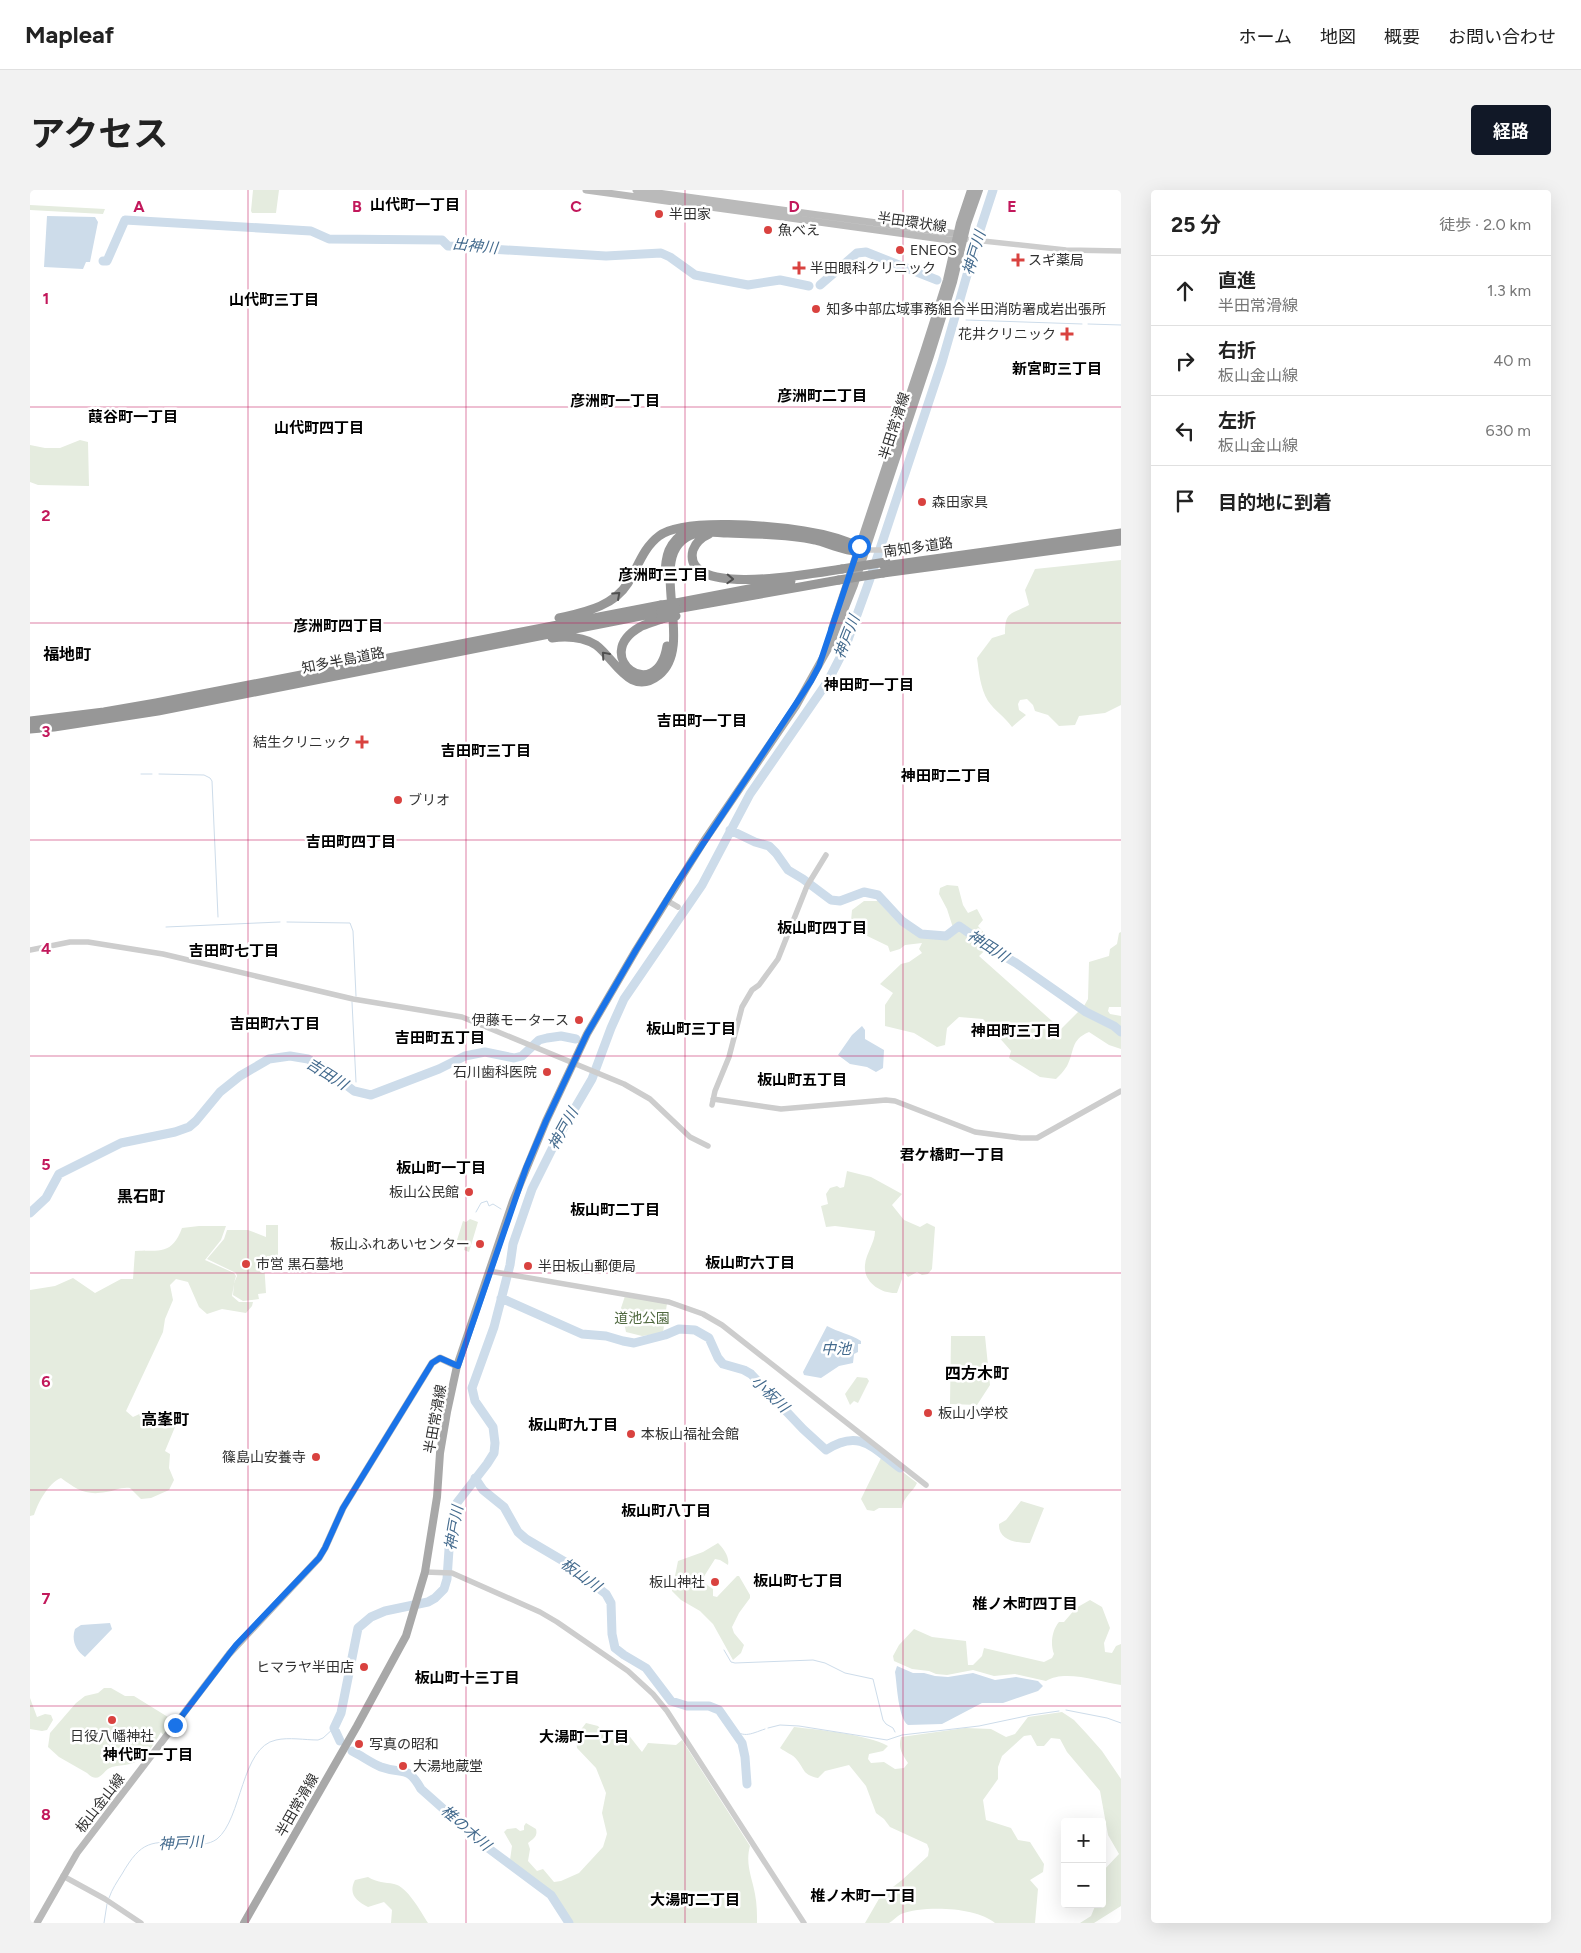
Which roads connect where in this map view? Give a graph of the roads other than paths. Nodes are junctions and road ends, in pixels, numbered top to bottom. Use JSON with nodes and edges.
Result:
{"nodes":[{"id":1,"x":586,"y":190,"type":"edge"},
{"id":2,"x":636,"y":190,"type":"edge"},
{"id":3,"x":971,"y":190,"type":"edge"},
{"id":4,"x":979,"y":190,"type":"edge"},
{"id":5,"x":962,"y":238,"type":"junction"},
{"id":6,"x":1121,"y":251,"type":"edge"},
{"id":7,"x":697,"y":526,"type":"junction"},
{"id":8,"x":714,"y":532,"type":"junction"},
{"id":9,"x":1121,"y":533,"type":"edge"},
{"id":10,"x":1121,"y":542,"type":"edge"},
{"id":11,"x":863,"y":549,"type":"junction"},
{"id":12,"x":887,"y":550,"type":"dead end"},
{"id":13,"x":887,"y":566,"type":"junction"},
{"id":14,"x":841,"y":574,"type":"junction"},
{"id":15,"x":676,"y":609,"type":"junction"},
{"id":16,"x":661,"y":612,"type":"junction"},
{"id":17,"x":506,"y":634,"type":"junction"},
{"id":18,"x":464,"y":650,"type":"junction"},
{"id":19,"x":819,"y":666,"type":"junction"},
{"id":20,"x":30,"y":721,"type":"edge"},
{"id":21,"x":30,"y":729,"type":"edge"},
{"id":22,"x":826,"y":855,"type":"dead end"},
{"id":23,"x":666,"y":900,"type":"junction"},
{"id":24,"x":678,"y":907,"type":"dead end"},
{"id":25,"x":30,"y":950,"type":"edge"},
{"id":26,"x":574,"y":1063,"type":"junction"},
{"id":27,"x":1121,"y":1091,"type":"edge"},
{"id":28,"x":708,"y":1146,"type":"dead end"},
{"id":29,"x":489,"y":1271,"type":"junction"},
{"id":30,"x":458,"y":1366,"type":"junction"},
{"id":31,"x":926,"y":1485,"type":"dead end"},
{"id":32,"x":425,"y":1572,"type":"junction"},
{"id":33,"x":63,"y":1876,"type":"junction"},
{"id":34,"x":37,"y":1923,"type":"edge"},
{"id":35,"x":141,"y":1923,"type":"edge"},
{"id":36,"x":244,"y":1923,"type":"edge"},
{"id":37,"x":804,"y":1923,"type":"edge"}],
"edges":[{"from":1,"to":5,"type":"main road","name":"半田環状線"},
{"from":2,"to":5,"type":"main road","name":"半田環状線"},
{"from":3,"to":5,"type":"main road","name":"半田常滑線"},
{"from":4,"to":5,"type":"main road","name":"半田常滑線"},
{"from":5,"to":6,"type":"street"},
{"from":5,"to":11,"type":"main road","name":"半田常滑線"},
{"from":7,"to":11,"type":"highway"},
{"from":7,"to":16,"type":"highway"},
{"from":17,"to":7,"type":"highway","one_way":true},
{"from":8,"to":11,"type":"highway"},
{"from":8,"to":14,"type":"highway","one_way":true},
{"from":8,"to":18,"type":"highway","one_way":true},
{"from":9,"to":13,"type":"highway","name":"南知多道路"},
{"from":10,"to":13,"type":"highway","name":"南知多道路"},
{"from":11,"to":12,"type":"street"},
{"from":11,"to":19,"type":"main road","name":"半田常滑線"},
{"from":11,"to":19,"type":"main road","name":"半田常滑線"},
{"from":13,"to":14,"type":"highway","name":"南知多道路","bridge":true},
{"from":14,"to":15,"type":"highway","name":"南知多道路"},
{"from":14,"to":15,"type":"highway","name":"南知多道路"},
{"from":15,"to":16,"type":"highway","name":"南知多道路","bridge":true},
{"from":15,"to":16,"type":"highway","bridge":true},
{"from":16,"to":17,"type":"highway","name":"知多半島道路"},
{"from":16,"to":18,"type":"highway","name":"知多半島道路"},
{"from":17,"to":20,"type":"highway","name":"知多半島道路"},
{"from":18,"to":21,"type":"highway","name":"知多半島道路"},
{"from":19,"to":23,"type":"main road","name":"半田常滑線"},
{"from":22,"to":27,"type":"street"},
{"from":23,"to":24,"type":"street"},
{"from":23,"to":26,"type":"main road","name":"半田常滑線"},
{"from":25,"to":26,"type":"street"},
{"from":26,"to":28,"type":"street"},
{"from":26,"to":29,"type":"main road","name":"半田常滑線"},
{"from":29,"to":30,"type":"main road","name":"半田常滑線"},
{"from":29,"to":31,"type":"street"},
{"from":30,"to":32,"type":"main road","name":"半田常滑線"},
{"from":30,"to":33,"type":"main road","name":"板山金山線"},
{"from":32,"to":36,"type":"main road","name":"半田常滑線"},
{"from":32,"to":37,"type":"street"},
{"from":33,"to":34,"type":"main road","name":"板山金山線"},
{"from":33,"to":35,"type":"street"}]}
